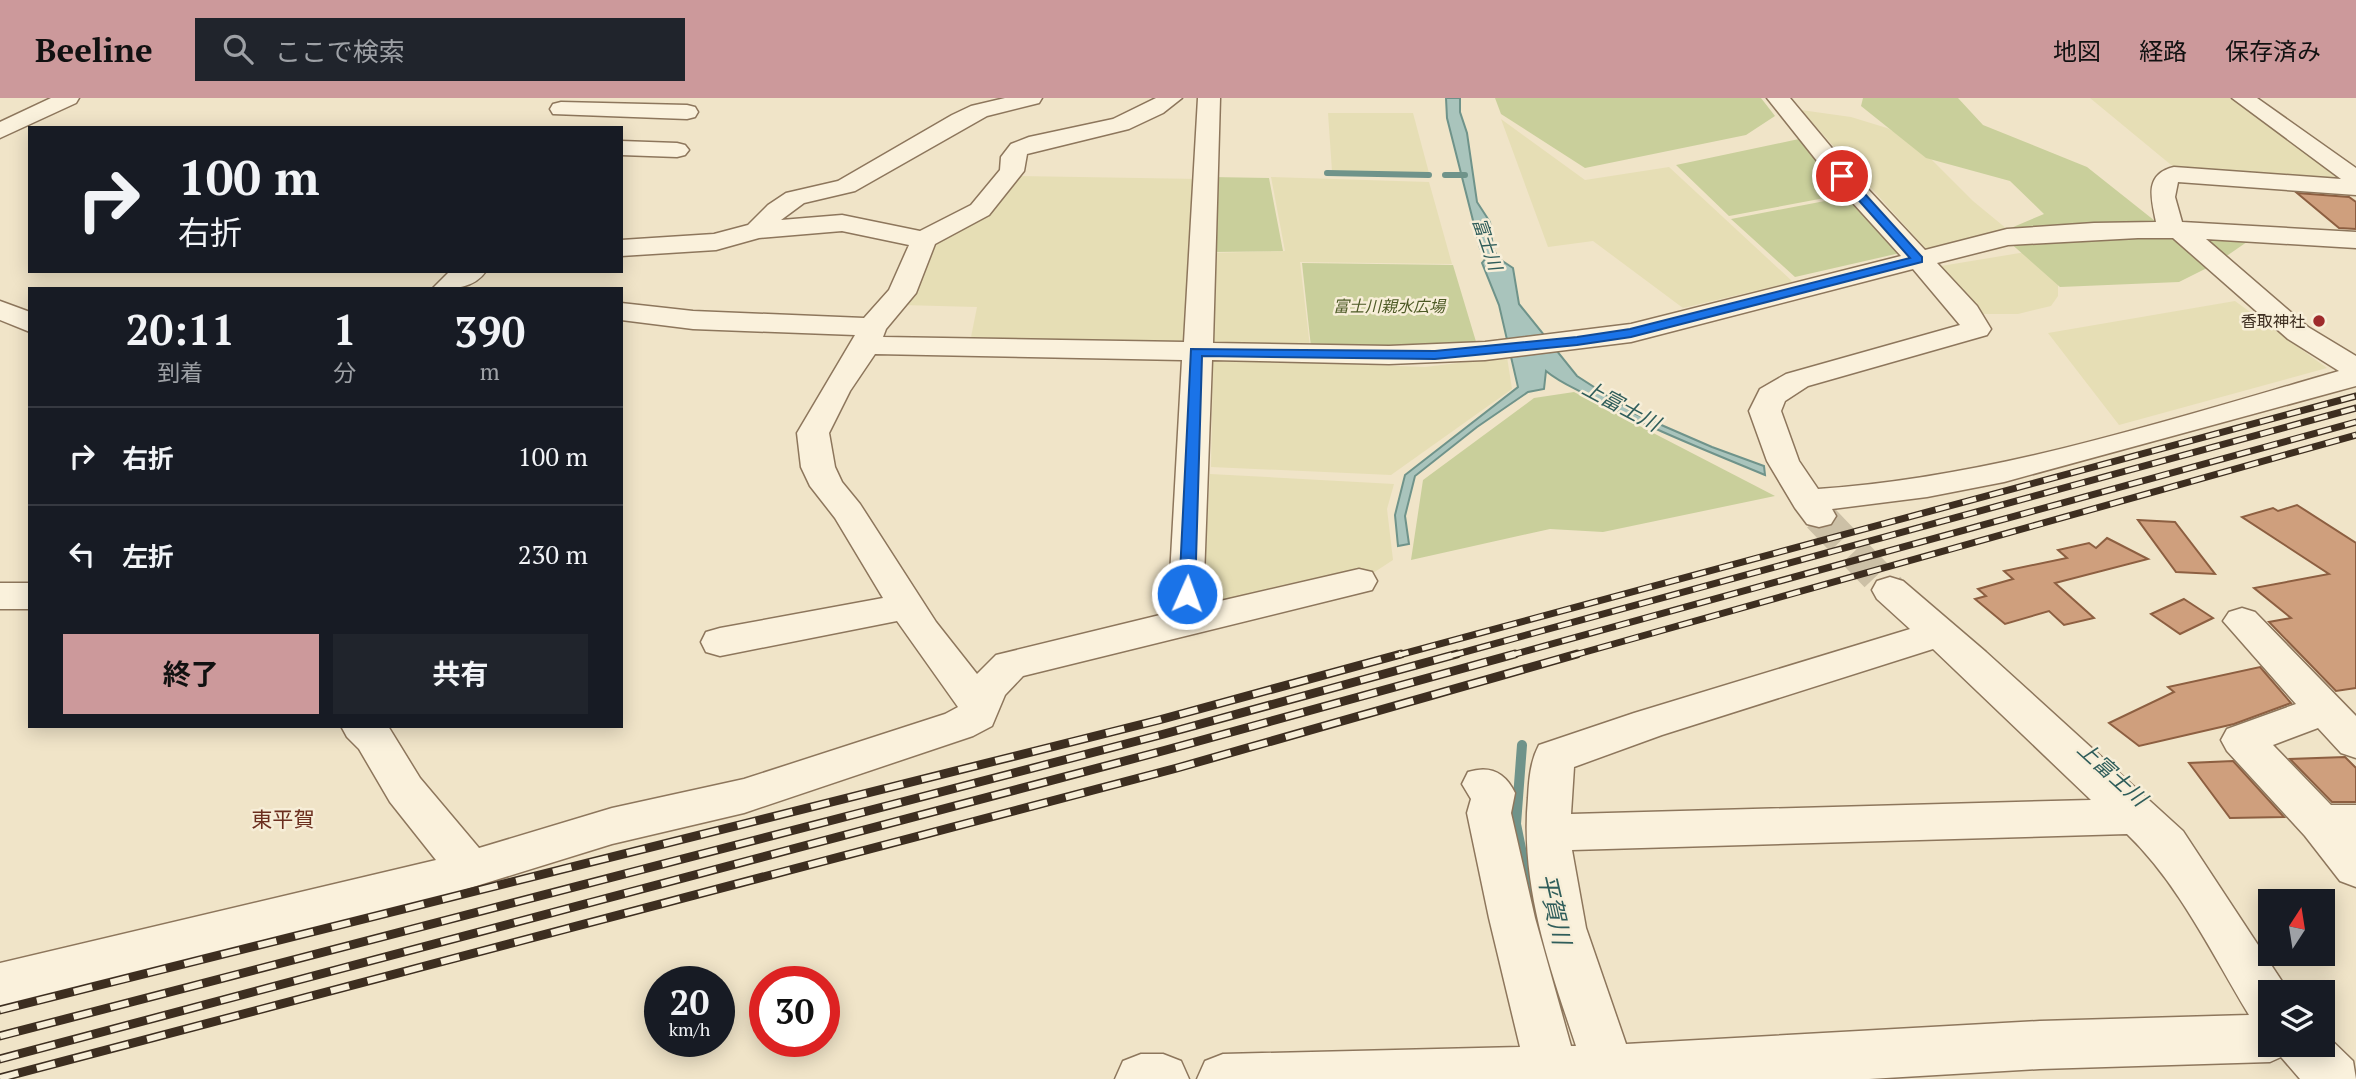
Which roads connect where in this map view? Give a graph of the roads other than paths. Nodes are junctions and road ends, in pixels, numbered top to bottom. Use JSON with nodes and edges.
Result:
{"nodes":[{"id":1,"x":68,"y":98,"type":"edge"},
{"id":2,"x":1171,"y":98,"type":"edge"},
{"id":3,"x":1209,"y":98,"type":"edge"},
{"id":4,"x":1779,"y":98,"type":"edge"},
{"id":5,"x":2243,"y":98,"type":"edge"},
{"id":6,"x":1011,"y":100,"type":"edge"},
{"id":7,"x":562,"y":112,"type":"edge"},
{"id":8,"x":687,"y":113,"type":"dead end"},
{"id":9,"x":0,"y":131,"type":"edge"},
{"id":10,"x":623,"y":148,"type":"edge"},
{"id":11,"x":677,"y":150,"type":"dead end"},
{"id":12,"x":2356,"y":179,"type":"edge"},
{"id":13,"x":2356,"y":188,"type":"edge"},
{"id":14,"x":757,"y":230,"type":"junction"},
{"id":15,"x":2174,"y":230,"type":"junction"},
{"id":16,"x":924,"y":240,"type":"junction"},
{"id":17,"x":2356,"y":240,"type":"edge"},
{"id":18,"x":623,"y":247,"type":"edge"},
{"id":19,"x":1918,"y":259,"type":"junction"},
{"id":20,"x":470,"y":273,"type":"edge"},
{"id":21,"x":450,"y":287,"type":"edge"},
{"id":22,"x":0,"y":309,"type":"edge"},
{"id":23,"x":623,"y":311,"type":"edge"},
{"id":24,"x":28,"y":322,"type":"edge"},
{"id":25,"x":869,"y":336,"type":"junction"},
{"id":26,"x":1196,"y":352,"type":"junction"},
{"id":27,"x":2356,"y":369,"type":"edge"},
{"id":28,"x":2356,"y":376,"type":"edge"},
{"id":29,"x":1359,"y":581,"type":"dead end"},
{"id":30,"x":1890,"y":590,"type":"tunnel mouth"},
{"id":31,"x":907,"y":606,"type":"junction"},
{"id":32,"x":2242,"y":621,"type":"dead end"},
{"id":33,"x":1181,"y":625,"type":"junction"},
{"id":34,"x":1956,"y":640,"type":"junction"},
{"id":35,"x":720,"y":642,"type":"dead end"},
{"id":36,"x":979,"y":706,"type":"junction"},
{"id":37,"x":2310,"y":719,"type":"edge"},
{"id":38,"x":363,"y":728,"type":"edge"},
{"id":39,"x":2356,"y":742,"type":"edge"},
{"id":40,"x":1483,"y":784,"type":"dead end"},
{"id":41,"x":2136,"y":816,"type":"junction"},
{"id":42,"x":2338,"y":823,"type":"edge"},
{"id":43,"x":1549,"y":832,"type":"junction"},
{"id":44,"x":2356,"y":868,"type":"edge"},
{"id":45,"x":470,"y":870,"type":"junction"},
{"id":46,"x":0,"y":985,"type":"edge"},
{"id":47,"x":2258,"y":986,"type":"edge"},
{"id":48,"x":2258,"y":1038,"type":"edge"},
{"id":49,"x":2313,"y":1057,"type":"edge"},
{"id":50,"x":1610,"y":1074,"type":"edge"},
{"id":51,"x":1553,"y":1075,"type":"edge"},
{"id":52,"x":1141,"y":1079,"type":"edge"},
{"id":53,"x":1163,"y":1079,"type":"edge"},
{"id":54,"x":1223,"y":1079,"type":"edge"},
{"id":55,"x":2335,"y":1079,"type":"edge"}],
"edges":[{"from":1,"to":9,"type":"street"},
{"from":2,"to":16,"type":"street"},
{"from":3,"to":26,"type":"street"},
{"from":4,"to":19,"type":"street"},
{"from":5,"to":12,"type":"street"},
{"from":6,"to":14,"type":"street"},
{"from":7,"to":8,"type":"street"},
{"from":10,"to":11,"type":"street"},
{"from":13,"to":15,"type":"street"},
{"from":14,"to":16,"type":"street"},
{"from":14,"to":18,"type":"street"},
{"from":15,"to":17,"type":"street"},
{"from":15,"to":19,"type":"street"},
{"from":15,"to":27,"type":"street"},
{"from":16,"to":25,"type":"street"},
{"from":19,"to":26,"type":"street"},
{"from":19,"to":28,"type":"street"},
{"from":20,"to":21,"type":"street"},
{"from":22,"to":24,"type":"street"},
{"from":23,"to":25,"type":"street"},
{"from":25,"to":26,"type":"street"},
{"from":25,"to":31,"type":"street"},
{"from":26,"to":33,"type":"street"},
{"from":29,"to":33,"type":"street"},
{"from":30,"to":34,"type":"street"},
{"from":31,"to":35,"type":"street"},
{"from":31,"to":36,"type":"street"},
{"from":32,"to":37,"type":"street"},
{"from":33,"to":36,"type":"street"},
{"from":34,"to":41,"type":"street"},
{"from":34,"to":43,"type":"street"},
{"from":36,"to":45,"type":"street"},
{"from":37,"to":39,"type":"street"},
{"from":37,"to":42,"type":"street"},
{"from":38,"to":45,"type":"street"},
{"from":40,"to":51,"type":"street"},
{"from":41,"to":43,"type":"street"},
{"from":41,"to":47,"type":"street"},
{"from":42,"to":44,"type":"street"},
{"from":43,"to":50,"type":"street"},
{"from":45,"to":46,"type":"street"},
{"from":48,"to":50,"type":"street"},
{"from":49,"to":55,"type":"street"},
{"from":50,"to":51,"type":"street"},
{"from":51,"to":54,"type":"street"},
{"from":52,"to":53,"type":"street"}]}
